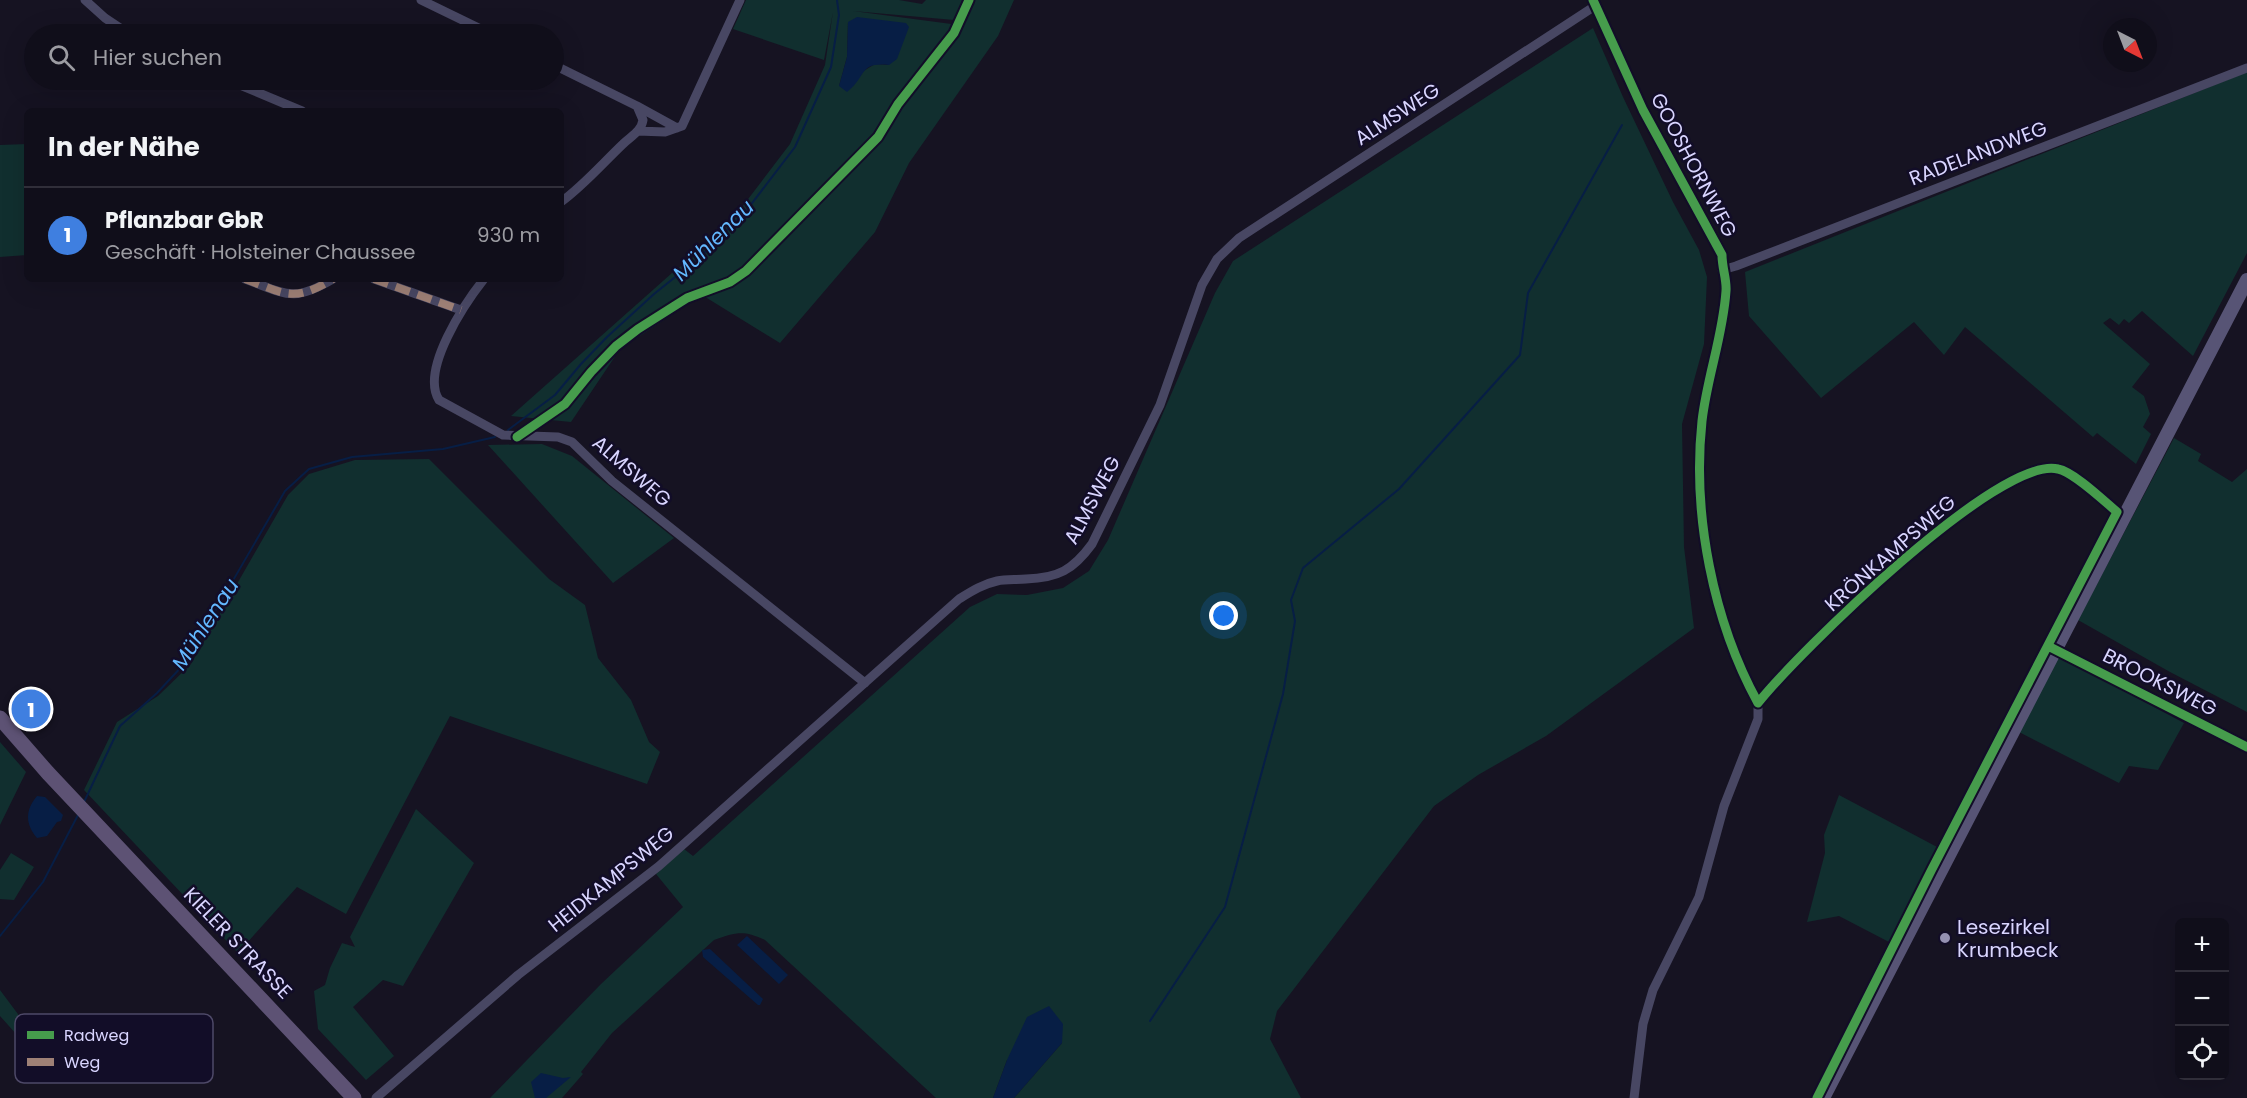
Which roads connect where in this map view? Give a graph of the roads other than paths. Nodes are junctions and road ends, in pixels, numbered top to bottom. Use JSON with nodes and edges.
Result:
{"nodes":[{"id":1,"x":85,"y":0,"type":"edge"},
{"id":2,"x":421,"y":0,"type":"edge"},
{"id":3,"x":740,"y":0,"type":"edge"},
{"id":4,"x":1594,"y":3,"type":"edge"},
{"id":5,"x":114,"y":24,"type":"edge"},
{"id":6,"x":470,"y":24,"type":"edge"},
{"id":7,"x":2247,"y":68,"type":"edge"},
{"id":8,"x":564,"y":70,"type":"edge"},
{"id":9,"x":252,"y":90,"type":"edge"},
{"id":10,"x":637,"y":106,"type":"junction"},
{"id":11,"x":295,"y":108,"type":"edge"},
{"id":12,"x":677,"y":128,"type":"junction"},
{"id":13,"x":638,"y":131,"type":"junction"},
{"id":14,"x":564,"y":200,"type":"edge"},
{"id":15,"x":1722,"y":270,"type":"junction"},
{"id":16,"x":2247,"y":280,"type":"edge"},
{"id":17,"x":253,"y":282,"type":"edge"},
{"id":18,"x":328,"y":282,"type":"edge"},
{"id":19,"x":382,"y":282,"type":"edge"},
{"id":20,"x":482,"y":282,"type":"edge"},
{"id":21,"x":461,"y":310,"type":"junction"},
{"id":22,"x":2124,"y":517,"type":"junction"},
{"id":23,"x":2056,"y":649,"type":"junction"},
{"id":24,"x":865,"y":683,"type":"junction"},
{"id":25,"x":1758,"y":703,"type":"junction"},
{"id":26,"x":0,"y":718,"type":"edge"},
{"id":27,"x":2247,"y":747,"type":"edge"},
{"id":28,"x":354,"y":1098,"type":"edge"},
{"id":29,"x":376,"y":1098,"type":"edge"},
{"id":30,"x":1634,"y":1098,"type":"edge"},
{"id":31,"x":1823,"y":1098,"type":"edge"}],
"edges":[{"from":1,"to":5,"type":"street"},
{"from":2,"to":6,"type":"street"},
{"from":3,"to":12,"type":"street"},
{"from":4,"to":15,"type":"street","name":"GOOSHORNWEG"},
{"from":4,"to":24,"type":"street","name":"ALMSWEG"},
{"from":7,"to":15,"type":"street","name":"RADELANDWEG"},
{"from":8,"to":10,"type":"street"},
{"from":9,"to":11,"type":"street"},
{"from":10,"to":12,"type":"street"},
{"from":10,"to":13,"type":"street"},
{"from":12,"to":13,"type":"street"},
{"from":13,"to":14,"type":"street"},
{"from":15,"to":25,"type":"street","name":"GOOSHORNWEG"},
{"from":16,"to":22,"type":"main road"},
{"from":17,"to":18,"type":"street"},
{"from":19,"to":21,"type":"street"},
{"from":20,"to":21,"type":"street"},
{"from":21,"to":24,"type":"street","name":"ALMSWEG"},
{"from":22,"to":23,"type":"main road"},
{"from":22,"to":25,"type":"street","name":"KRÖNKAMPSWEG"},
{"from":23,"to":27,"type":"street","name":"BROOKSWEG"},
{"from":23,"to":31,"type":"main road"},
{"from":24,"to":29,"type":"street","name":"HEIDKAMPSWEG"},
{"from":25,"to":30,"type":"street"},
{"from":26,"to":28,"type":"main road","name":"KIELER STRASSE"}]}
